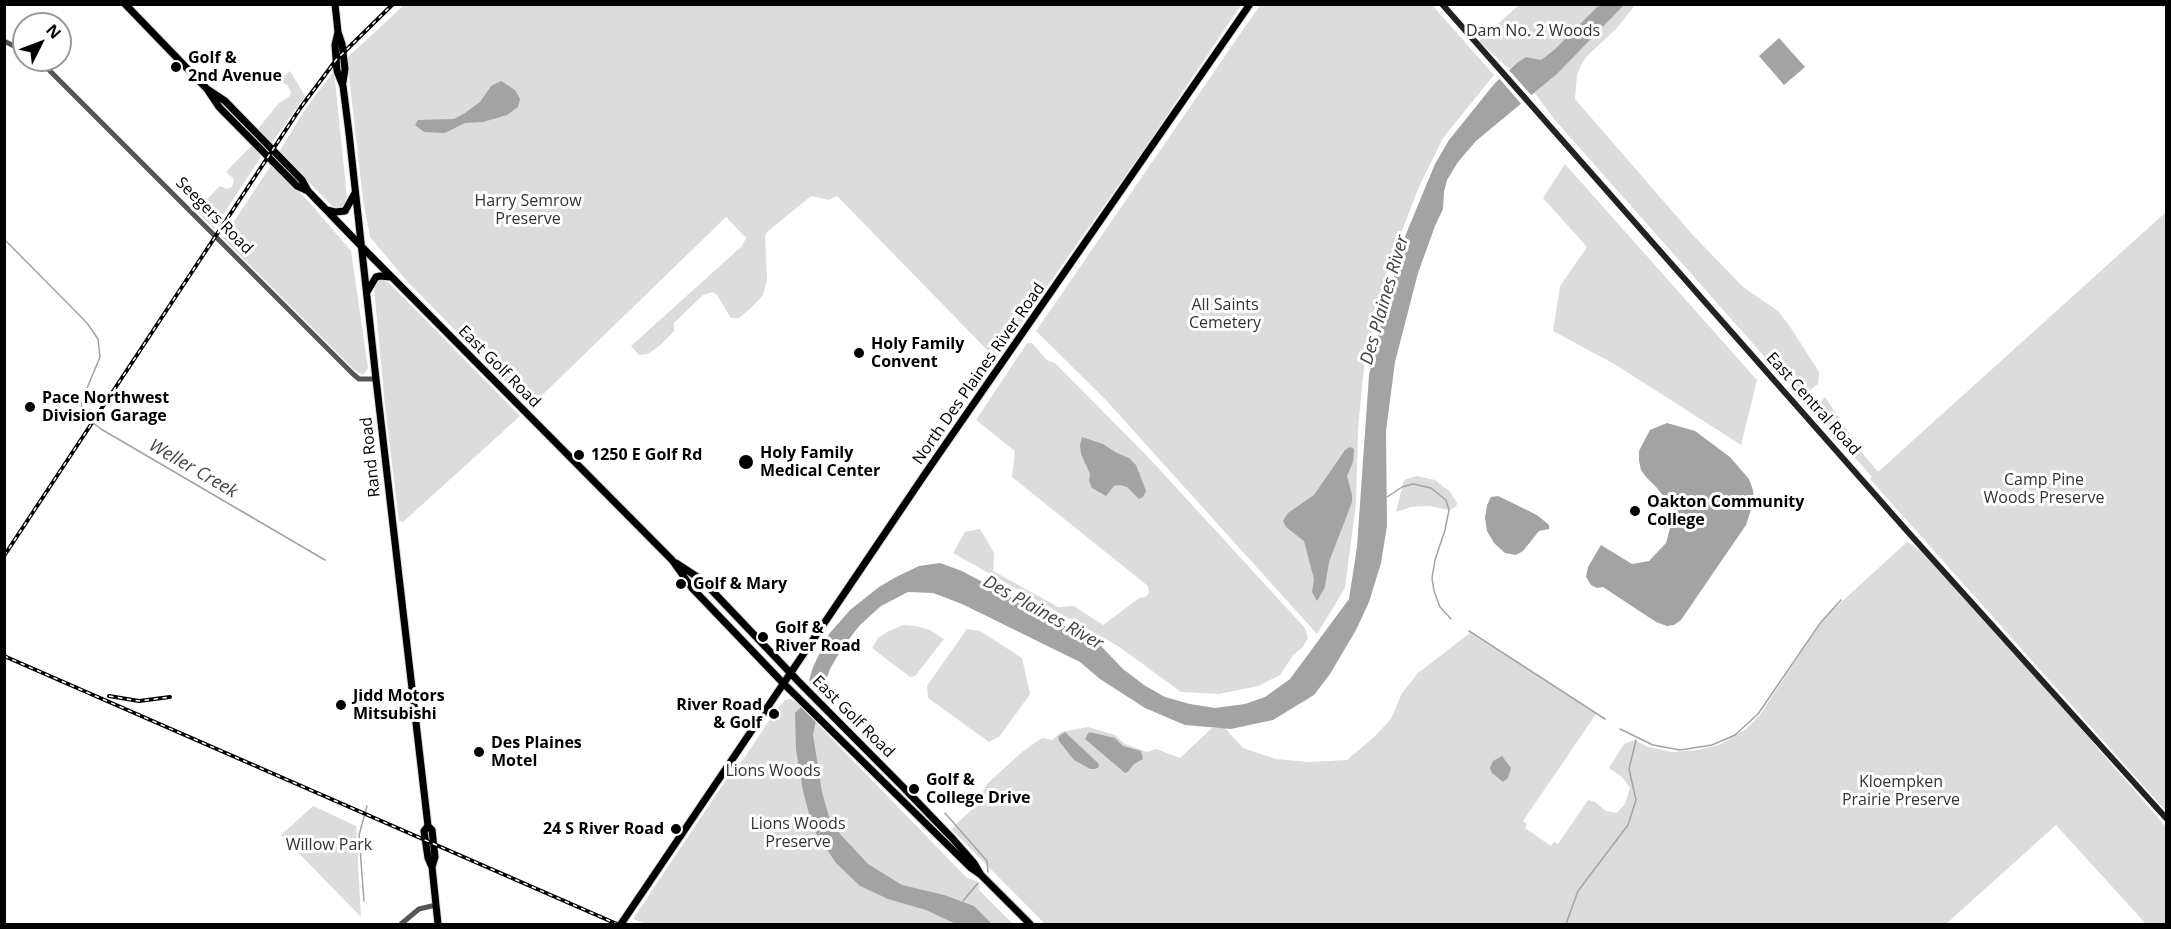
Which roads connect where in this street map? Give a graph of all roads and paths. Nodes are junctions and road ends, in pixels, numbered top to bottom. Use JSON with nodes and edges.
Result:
{"nodes":[{"id":1,"x":125,"y":4,"type":"edge"},
{"id":2,"x":335,"y":4,"type":"edge"},
{"id":3,"x":1250,"y":4,"type":"edge"},
{"id":4,"x":1442,"y":4,"type":"edge"},
{"id":5,"x":51,"y":72,"type":"edge"},
{"id":6,"x":356,"y":193,"type":"junction"},
{"id":7,"x":326,"y":210,"type":"junction"},
{"id":8,"x":361,"y":246,"type":"junction"},
{"id":9,"x":391,"y":277,"type":"junction"},
{"id":10,"x":366,"y":294,"type":"junction"},
{"id":11,"x":376,"y":379,"type":"junction"},
{"id":12,"x":672,"y":560,"type":"junction"},
{"id":13,"x":791,"y":673,"type":"junction"},
{"id":14,"x":784,"y":684,"type":"junction"},
{"id":15,"x":2166,"y":818,"type":"edge"},
{"id":16,"x":981,"y":875,"type":"junction"},
{"id":17,"x":436,"y":905,"type":"junction"},
{"id":18,"x":401,"y":924,"type":"edge"},
{"id":19,"x":438,"y":924,"type":"edge"},
{"id":20,"x":621,"y":924,"type":"edge"},
{"id":21,"x":1030,"y":924,"type":"edge"}],
"edges":[{"from":1,"to":7,"type":"main road","name":"East Golf Road"},
{"from":2,"to":6,"type":"main road","name":"Rand Road"},
{"from":3,"to":13,"type":"main road","name":"North Des Plaines River Road"},
{"from":4,"to":15,"type":"main road","name":"East Central Road"},
{"from":5,"to":11,"type":"street","name":"Seegers Road"},
{"from":6,"to":7,"type":"main road"},
{"from":6,"to":8,"type":"main road","name":"Rand Road"},
{"from":7,"to":8,"type":"main road","name":"East Golf Road"},
{"from":8,"to":9,"type":"main road","name":"East Golf Road"},
{"from":8,"to":10,"type":"main road","name":"Rand Road"},
{"from":9,"to":10,"type":"main road"},
{"from":9,"to":12,"type":"main road","name":"East Golf Road"},
{"from":10,"to":11,"type":"main road","name":"Rand Road"},
{"from":11,"to":17,"type":"main road","name":"Rand Road"},
{"from":12,"to":13,"type":"main road","name":"East Golf Road"},
{"from":12,"to":14,"type":"main road","name":"East Golf Road"},
{"from":13,"to":14,"type":"main road","name":"North Des Plaines River Road"},
{"from":13,"to":16,"type":"main road","name":"East Golf Road"},
{"from":14,"to":16,"type":"main road","name":"East Golf Road"},
{"from":14,"to":20,"type":"main road","name":"North Des Plaines River Road"},
{"from":16,"to":21,"type":"main road","name":"East Golf Road"},
{"from":17,"to":18,"type":"street"},
{"from":17,"to":19,"type":"main road","name":"Rand Road"}]}
